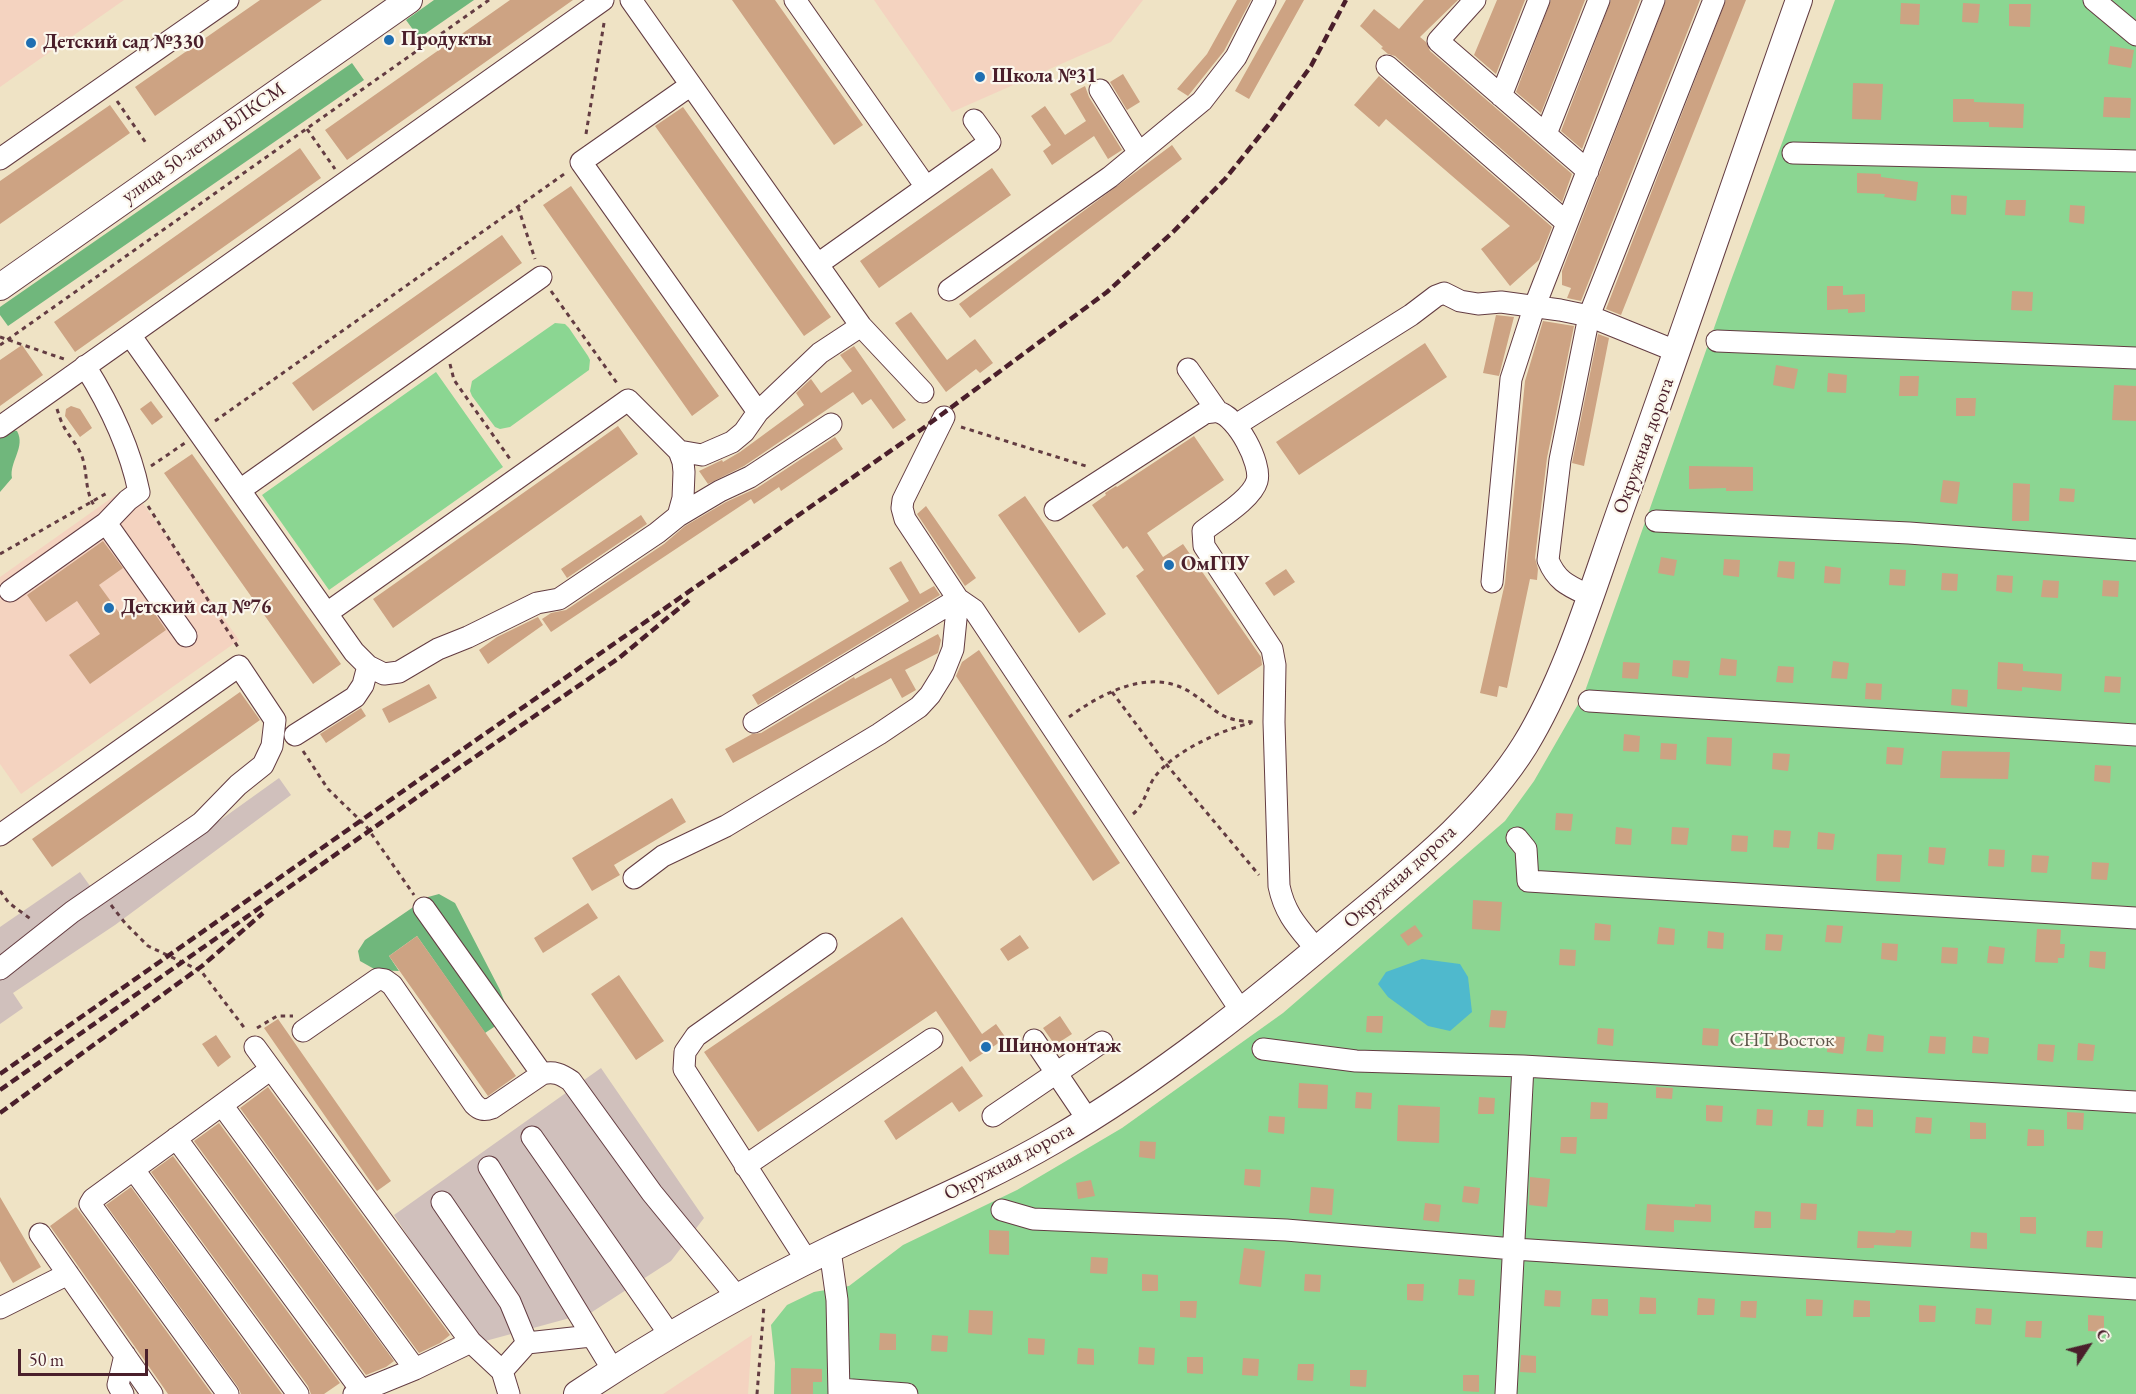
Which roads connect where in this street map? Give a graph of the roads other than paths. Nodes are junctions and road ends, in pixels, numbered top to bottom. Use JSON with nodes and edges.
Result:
{"nodes":[{"id":1,"x":228,"y":0,"type":"edge"},
{"id":2,"x":409,"y":0,"type":"edge"},
{"id":3,"x":603,"y":0,"type":"edge"},
{"id":4,"x":631,"y":0,"type":"edge"},
{"id":5,"x":795,"y":0,"type":"edge"},
{"id":6,"x":1265,"y":0,"type":"edge"},
{"id":7,"x":1475,"y":0,"type":"edge"},
{"id":8,"x":1539,"y":0,"type":"edge"},
{"id":9,"x":1599,"y":0,"type":"edge"},
{"id":10,"x":1654,"y":0,"type":"edge"},
{"id":11,"x":1713,"y":0,"type":"edge"},
{"id":12,"x":1799,"y":0,"type":"edge"},
{"id":13,"x":2094,"y":0,"type":"edge"},
{"id":14,"x":2136,"y":35,"type":"edge"},
{"id":15,"x":1387,"y":66,"type":"dead end"},
{"id":16,"x":691,"y":85,"type":"junction"},
{"id":17,"x":1100,"y":90,"type":"dead end"},
{"id":18,"x":1501,"y":96,"type":"junction"},
{"id":19,"x":974,"y":120,"type":"dead end"},
{"id":20,"x":1546,"y":134,"type":"junction"},
{"id":21,"x":1139,"y":153,"type":"junction"},
{"id":22,"x":1793,"y":153,"type":"dead end"},
{"id":23,"x":0,"y":159,"type":"edge"},
{"id":24,"x":2136,"y":161,"type":"edge"},
{"id":25,"x":1588,"y":171,"type":"junction"},
{"id":26,"x":926,"y":187,"type":"junction"},
{"id":27,"x":1567,"y":223,"type":"junction"},
{"id":28,"x":818,"y":264,"type":"junction"},
{"id":29,"x":541,"y":276,"type":"road end"},
{"id":30,"x":0,"y":287,"type":"edge"},
{"id":31,"x":949,"y":290,"type":"dead end"},
{"id":32,"x":1534,"y":308,"type":"junction"},
{"id":33,"x":1588,"y":316,"type":"junction"},
{"id":34,"x":861,"y":326,"type":"junction"},
{"id":35,"x":130,"y":335,"type":"junction"},
{"id":36,"x":1717,"y":341,"type":"dead end"},
{"id":37,"x":1678,"y":352,"type":"junction"},
{"id":38,"x":2136,"y":358,"type":"edge"},
{"id":39,"x":85,"y":366,"type":"junction"},
{"id":40,"x":1188,"y":369,"type":"dead end"},
{"id":41,"x":923,"y":392,"type":"dead end"},
{"id":42,"x":758,"y":412,"type":"junction"},
{"id":43,"x":1218,"y":412,"type":"junction"},
{"id":44,"x":944,"y":417,"type":"road end"},
{"id":45,"x":831,"y":424,"type":"dead end"},
{"id":46,"x":1236,"y":425,"type":"junction"},
{"id":47,"x":0,"y":427,"type":"edge"},
{"id":48,"x":679,"y":451,"type":"junction"},
{"id":49,"x":702,"y":455,"type":"junction"},
{"id":50,"x":684,"y":472,"type":"junction"},
{"id":51,"x":240,"y":490,"type":"junction"},
{"id":52,"x":1055,"y":510,"type":"dead end"},
{"id":53,"x":678,"y":516,"type":"junction"},
{"id":54,"x":1656,"y":521,"type":"dead end"},
{"id":55,"x":106,"y":523,"type":"junction"},
{"id":56,"x":2136,"y":550,"type":"edge"},
{"id":57,"x":1492,"y":582,"type":"dead end"},
{"id":58,"x":10,"y":591,"type":"dead end"},
{"id":59,"x":1590,"y":596,"type":"junction"},
{"id":60,"x":958,"y":599,"type":"junction"},
{"id":61,"x":327,"y":613,"type":"junction"},
{"id":62,"x":186,"y":636,"type":"dead end"},
{"id":63,"x":368,"y":666,"type":"junction"},
{"id":64,"x":1589,"y":701,"type":"dead end"},
{"id":65,"x":754,"y":722,"type":"dead end"},
{"id":66,"x":295,"y":735,"type":"road end"},
{"id":67,"x":2136,"y":735,"type":"edge"},
{"id":68,"x":0,"y":835,"type":"edge"},
{"id":69,"x":1517,"y":838,"type":"dead end"},
{"id":70,"x":634,"y":878,"type":"dead end"},
{"id":71,"x":424,"y":908,"type":"road end"},
{"id":72,"x":2136,"y":918,"type":"edge"},
{"id":73,"x":826,"y":944,"type":"dead end"},
{"id":74,"x":1317,"y":950,"type":"junction"},
{"id":75,"x":0,"y":969,"type":"edge"},
{"id":76,"x":1241,"y":1011,"type":"junction"},
{"id":77,"x":309,"y":1027,"type":"road end"},
{"id":78,"x":932,"y":1039,"type":"dead end"},
{"id":79,"x":1034,"y":1040,"type":"dead end"},
{"id":80,"x":1102,"y":1042,"type":"dead end"},
{"id":81,"x":255,"y":1047,"type":"dead end"},
{"id":82,"x":1263,"y":1049,"type":"dead end"},
{"id":83,"x":1523,"y":1066,"type":"junction"},
{"id":84,"x":271,"y":1069,"type":"junction"},
{"id":85,"x":1056,"y":1073,"type":"junction"},
{"id":86,"x":542,"y":1074,"type":"junction"},
{"id":87,"x":2136,"y":1102,"type":"edge"},
{"id":88,"x":222,"y":1105,"type":"junction"},
{"id":89,"x":993,"y":1116,"type":"dead end"},
{"id":90,"x":1088,"y":1120,"type":"junction"},
{"id":91,"x":532,"y":1137,"type":"dead end"},
{"id":92,"x":176,"y":1138,"type":"junction"},
{"id":93,"x":746,"y":1166,"type":"junction"},
{"id":94,"x":489,"y":1167,"type":"dead end"},
{"id":95,"x":134,"y":1170,"type":"junction"},
{"id":96,"x":442,"y":1202,"type":"dead end"},
{"id":97,"x":1002,"y":1210,"type":"dead end"},
{"id":98,"x":40,"y":1234,"type":"dead end"},
{"id":99,"x":1514,"y":1249,"type":"junction"},
{"id":100,"x":830,"y":1250,"type":"junction"},
{"id":101,"x":807,"y":1261,"type":"junction"},
{"id":102,"x":68,"y":1274,"type":"junction"},
{"id":103,"x":2136,"y":1289,"type":"edge"},
{"id":104,"x":738,"y":1298,"type":"junction"},
{"id":105,"x":0,"y":1308,"type":"edge"},
{"id":106,"x":670,"y":1335,"type":"junction"},
{"id":107,"x":591,"y":1336,"type":"junction"},
{"id":108,"x":471,"y":1342,"type":"junction"},
{"id":109,"x":527,"y":1343,"type":"junction"},
{"id":110,"x":125,"y":1355,"type":"junction"},
{"id":111,"x":415,"y":1369,"type":"junction"},
{"id":112,"x":613,"y":1370,"type":"junction"},
{"id":113,"x":502,"y":1371,"type":"junction"},
{"id":114,"x":839,"y":1391,"type":"edge"},
{"id":115,"x":357,"y":1392,"type":"edge"},
{"id":116,"x":123,"y":1394,"type":"edge"},
{"id":117,"x":152,"y":1394,"type":"edge"},
{"id":118,"x":228,"y":1394,"type":"edge"},
{"id":119,"x":298,"y":1394,"type":"edge"},
{"id":120,"x":509,"y":1394,"type":"edge"},
{"id":121,"x":577,"y":1394,"type":"edge"},
{"id":122,"x":906,"y":1394,"type":"edge"},
{"id":123,"x":1506,"y":1394,"type":"edge"}],
"edges":[{"from":1,"to":23,"type":"lane"},
{"from":2,"to":30,"type":"main road","name":"улица 50-летия ВЛКСМ"},
{"from":3,"to":35,"type":"lane"},
{"from":4,"to":16,"type":"lane"},
{"from":5,"to":26,"type":"lane"},
{"from":6,"to":21,"type":"lane"},
{"from":7,"to":18,"type":"lane"},
{"from":8,"to":18,"type":"lane"},
{"from":9,"to":20,"type":"lane"},
{"from":10,"to":25,"type":"lane"},
{"from":11,"to":33,"type":"lane"},
{"from":12,"to":37,"type":"main road","name":"Окружная дорога"},
{"from":13,"to":14,"type":"lane"},
{"from":15,"to":27,"type":"lane"},
{"from":16,"to":28,"type":"lane"},
{"from":16,"to":42,"type":"lane"},
{"from":17,"to":21,"type":"lane"},
{"from":18,"to":20,"type":"lane"},
{"from":19,"to":26,"type":"lane"},
{"from":20,"to":25,"type":"lane"},
{"from":21,"to":31,"type":"lane"},
{"from":22,"to":24,"type":"lane"},
{"from":25,"to":27,"type":"lane"},
{"from":26,"to":28,"type":"lane"},
{"from":27,"to":32,"type":"lane"},
{"from":28,"to":34,"type":"lane"},
{"from":29,"to":51,"type":"lane"},
{"from":32,"to":33,"type":"lane"},
{"from":32,"to":46,"type":"lane"},
{"from":32,"to":57,"type":"lane"},
{"from":33,"to":37,"type":"lane"},
{"from":33,"to":59,"type":"lane"},
{"from":34,"to":41,"type":"lane"},
{"from":34,"to":42,"type":"lane"},
{"from":35,"to":39,"type":"lane"},
{"from":35,"to":51,"type":"lane"},
{"from":36,"to":38,"type":"lane"},
{"from":37,"to":59,"type":"main road","name":"Окружная дорога"},
{"from":39,"to":47,"type":"lane"},
{"from":39,"to":55,"type":"lane"},
{"from":40,"to":43,"type":"lane"},
{"from":42,"to":49,"type":"lane"},
{"from":43,"to":46,"type":"lane"},
{"from":43,"to":52,"type":"lane"},
{"from":44,"to":60,"type":"lane"},
{"from":45,"to":53,"type":"lane"},
{"from":46,"to":74,"type":"lane"},
{"from":48,"to":49,"type":"lane"},
{"from":48,"to":50,"type":"lane"},
{"from":48,"to":61,"type":"lane"},
{"from":49,"to":50,"type":"lane"},
{"from":50,"to":53,"type":"lane"},
{"from":51,"to":61,"type":"lane"},
{"from":53,"to":63,"type":"lane"},
{"from":54,"to":56,"type":"lane"},
{"from":55,"to":58,"type":"lane"},
{"from":55,"to":62,"type":"lane"},
{"from":59,"to":74,"type":"main road","name":"Окружная дорога"},
{"from":60,"to":65,"type":"lane"},
{"from":60,"to":70,"type":"lane"},
{"from":60,"to":76,"type":"lane"},
{"from":61,"to":63,"type":"lane"},
{"from":63,"to":66,"type":"lane"},
{"from":64,"to":67,"type":"lane"},
{"from":68,"to":75,"type":"lane"},
{"from":69,"to":72,"type":"lane"},
{"from":71,"to":86,"type":"lane"},
{"from":73,"to":93,"type":"lane"},
{"from":74,"to":76,"type":"main road","name":"Окружная дорога"},
{"from":76,"to":90,"type":"main road","name":"Окружная дорога"},
{"from":77,"to":86,"type":"lane"},
{"from":78,"to":93,"type":"lane"},
{"from":79,"to":85,"type":"lane"},
{"from":80,"to":85,"type":"lane"},
{"from":81,"to":84,"type":"lane"},
{"from":82,"to":83,"type":"lane"},
{"from":83,"to":87,"type":"lane"},
{"from":83,"to":99,"type":"lane"},
{"from":84,"to":88,"type":"lane"},
{"from":84,"to":108,"type":"lane"},
{"from":85,"to":89,"type":"lane"},
{"from":85,"to":90,"type":"lane"},
{"from":86,"to":104,"type":"lane"},
{"from":88,"to":92,"type":"lane"},
{"from":88,"to":111,"type":"lane"},
{"from":90,"to":100,"type":"main road","name":"Окружная дорога"},
{"from":91,"to":106,"type":"lane"},
{"from":92,"to":95,"type":"lane"},
{"from":92,"to":115,"type":"lane"},
{"from":93,"to":101,"type":"lane"},
{"from":94,"to":107,"type":"lane"},
{"from":95,"to":118,"type":"lane"},
{"from":95,"to":119,"type":"lane"},
{"from":96,"to":109,"type":"lane"},
{"from":97,"to":99,"type":"lane"},
{"from":98,"to":102,"type":"lane"},
{"from":99,"to":103,"type":"lane"},
{"from":99,"to":123,"type":"lane"},
{"from":100,"to":101,"type":"main road","name":"Окружная дорога"},
{"from":100,"to":114,"type":"lane"},
{"from":101,"to":104,"type":"main road","name":"Окружная дорога"},
{"from":102,"to":105,"type":"lane"},
{"from":102,"to":110,"type":"lane"},
{"from":104,"to":106,"type":"main road","name":"Окружная дорога"},
{"from":106,"to":112,"type":"main road","name":"Окружная дорога"},
{"from":107,"to":109,"type":"lane"},
{"from":107,"to":112,"type":"lane"},
{"from":108,"to":111,"type":"lane"},
{"from":108,"to":113,"type":"lane"},
{"from":109,"to":113,"type":"lane"},
{"from":110,"to":116,"type":"lane"},
{"from":110,"to":117,"type":"lane"},
{"from":111,"to":115,"type":"lane"},
{"from":112,"to":121,"type":"main road","name":"Окружная дорога"},
{"from":113,"to":120,"type":"lane"},
{"from":114,"to":122,"type":"lane"}]}
